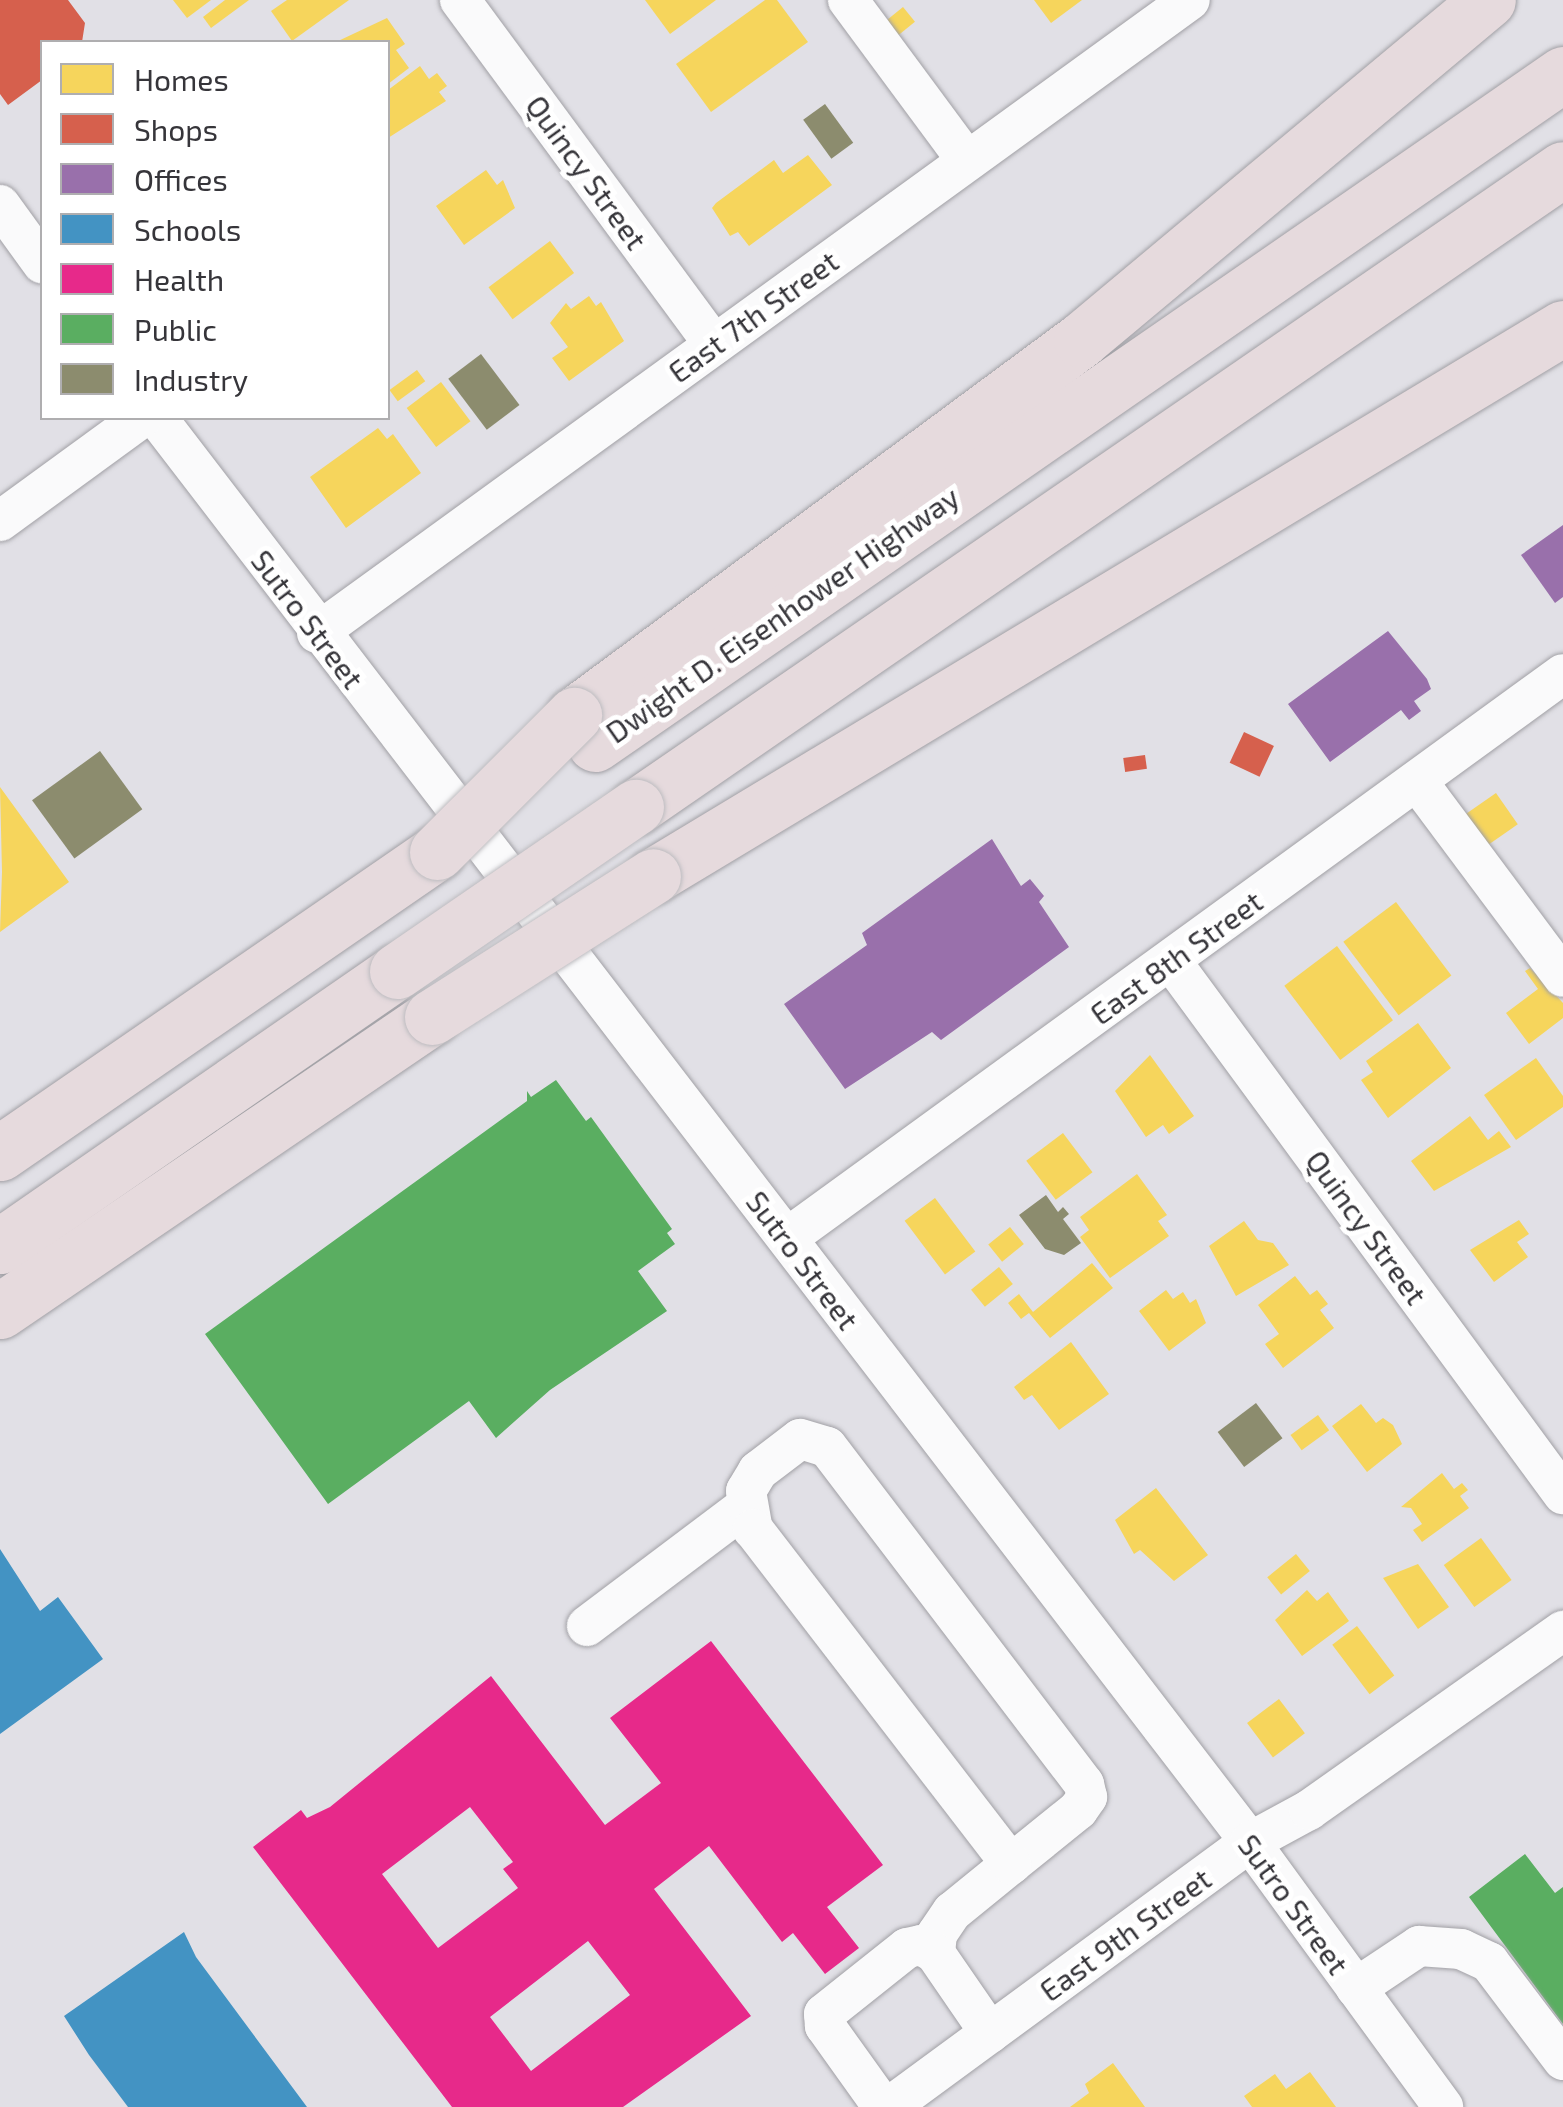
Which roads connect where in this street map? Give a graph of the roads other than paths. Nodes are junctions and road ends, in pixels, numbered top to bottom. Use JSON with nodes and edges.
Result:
{"nodes":[{"id":1,"x":460,"y":0,"type":"edge"},
{"id":2,"x":848,"y":0,"type":"edge"},
{"id":3,"x":1190,"y":0,"type":"edge"},
{"id":4,"x":1488,"y":0,"type":"edge"},
{"id":5,"x":1563,"y":74,"type":"edge"},
{"id":6,"x":967,"y":161,"type":"junction"},
{"id":7,"x":1563,"y":169,"type":"edge"},
{"id":8,"x":0,"y":205,"type":"edge"},
{"id":9,"x":40,"y":260,"type":"edge"},
{"id":10,"x":1563,"y":328,"type":"edge"},
{"id":11,"x":714,"y":345,"type":"junction"},
{"id":12,"x":139,"y":420,"type":"edge"},
{"id":13,"x":157,"y":420,"type":"edge"},
{"id":14,"x":0,"y":521,"type":"edge"},
{"id":15,"x":317,"y":633,"type":"junction"},
{"id":16,"x":1563,"y":674,"type":"edge"},
{"id":17,"x":584,"y":730,"type":"junction"},
{"id":18,"x":1417,"y":781,"type":"junction"},
{"id":19,"x":1170,"y":961,"type":"junction"},
{"id":20,"x":1563,"y":976,"type":"edge"},
{"id":21,"x":0,"y":1153,"type":"edge"},
{"id":22,"x":787,"y":1238,"type":"junction"},
{"id":23,"x":0,"y":1246,"type":"edge"},
{"id":24,"x":0,"y":1311,"type":"edge"},
{"id":25,"x":1563,"y":1494,"type":"edge"},
{"id":26,"x":746,"y":1506,"type":"junction"},
{"id":27,"x":587,"y":1626,"type":"dead end"},
{"id":28,"x":1563,"y":1631,"type":"edge"},
{"id":29,"x":1250,"y":1842,"type":"junction"},
{"id":30,"x":1011,"y":1864,"type":"junction"},
{"id":31,"x":935,"y":1953,"type":"junction"},
{"id":32,"x":1356,"y":1988,"type":"junction"},
{"id":33,"x":990,"y":2033,"type":"junction"},
{"id":34,"x":1563,"y":2060,"type":"edge"},
{"id":35,"x":886,"y":2107,"type":"edge"},
{"id":36,"x":1443,"y":2107,"type":"edge"}],
"edges":[{"from":1,"to":11,"type":"street","name":"Quincy Street"},
{"from":2,"to":6,"type":"street"},
{"from":3,"to":6,"type":"street","name":"East 7th Street"},
{"from":4,"to":17,"type":"highway"},
{"from":5,"to":17,"type":"highway","name":"Dwight D. Eisenhower Highway"},
{"from":6,"to":11,"type":"street","name":"East 7th Street"},
{"from":7,"to":23,"type":"highway","bridge":true},
{"from":8,"to":9,"type":"street"},
{"from":10,"to":24,"type":"highway","bridge":true},
{"from":11,"to":15,"type":"street","name":"East 7th Street"},
{"from":12,"to":14,"type":"street"},
{"from":13,"to":15,"type":"street","name":"Sutro Street"},
{"from":15,"to":22,"type":"street","name":"Sutro Street"},
{"from":16,"to":18,"type":"street","name":"East 8th Street"},
{"from":17,"to":21,"type":"highway","name":"Dwight D. Eisenhower Highway","bridge":true},
{"from":18,"to":19,"type":"street","name":"East 8th Street"},
{"from":18,"to":20,"type":"street"},
{"from":19,"to":22,"type":"street","name":"East 8th Street"},
{"from":19,"to":25,"type":"street","name":"Quincy Street"},
{"from":22,"to":29,"type":"street","name":"Sutro Street"},
{"from":26,"to":27,"type":"street"},
{"from":26,"to":30,"type":"street"},
{"from":26,"to":30,"type":"street"},
{"from":28,"to":29,"type":"street","name":"East 9th Street"},
{"from":29,"to":32,"type":"street","name":"Sutro Street"},
{"from":29,"to":33,"type":"street","name":"East 9th Street"},
{"from":30,"to":31,"type":"street"},
{"from":31,"to":33,"type":"street"},
{"from":31,"to":35,"type":"street"},
{"from":32,"to":34,"type":"street"},
{"from":32,"to":36,"type":"street","name":"Sutro Street"},
{"from":33,"to":35,"type":"street","name":"East 9th Street"}]}
